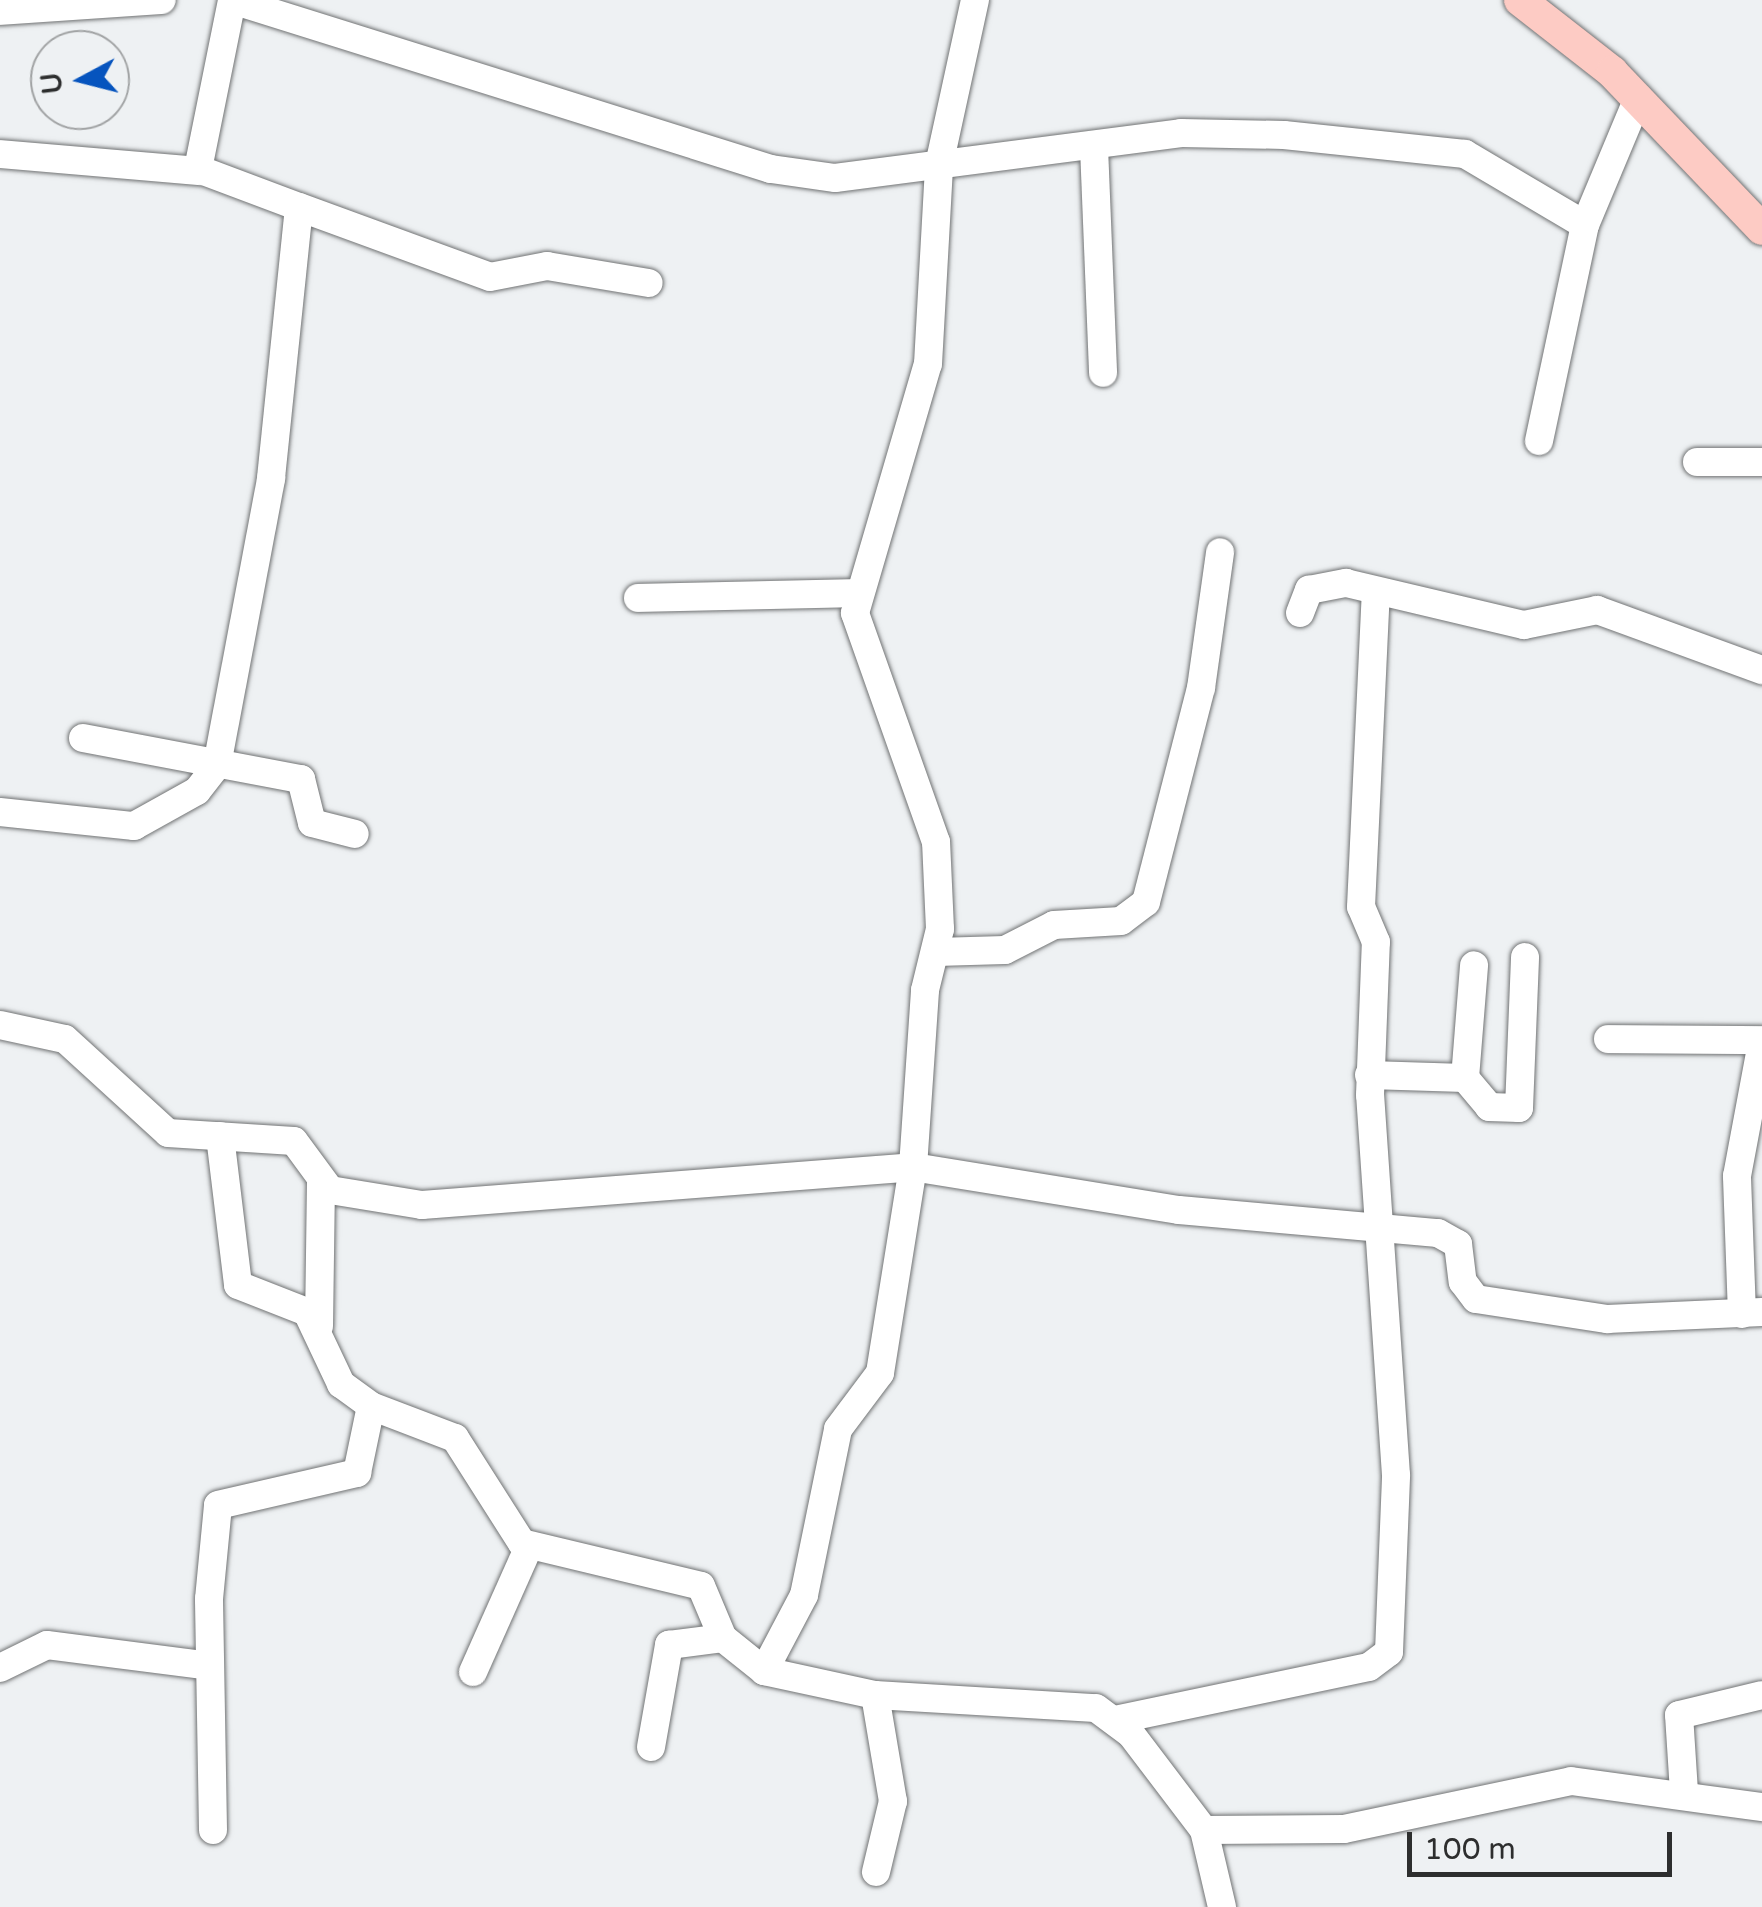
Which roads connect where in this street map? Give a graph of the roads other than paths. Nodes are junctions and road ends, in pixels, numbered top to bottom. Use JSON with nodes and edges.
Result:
{"nodes":[{"id":1,"x":162,"y":0,"type":"edge"},
{"id":2,"x":975,"y":0,"type":"edge"},
{"id":3,"x":1520,"y":0,"type":"edge"},
{"id":4,"x":0,"y":11,"type":"edge"},
{"id":5,"x":1638,"y":98,"type":"junction"},
{"id":6,"x":1094,"y":147,"type":"junction"},
{"id":7,"x":0,"y":154,"type":"edge"},
{"id":8,"x":938,"y":165,"type":"junction"},
{"id":9,"x":199,"y":171,"type":"junction"},
{"id":10,"x":299,"y":207,"type":"junction"},
{"id":11,"x":1585,"y":225,"type":"junction"},
{"id":12,"x":1762,"y":229,"type":"edge"},
{"id":13,"x":649,"y":283,"type":"dead end"},
{"id":14,"x":1102,"y":373,"type":"dead end"},
{"id":15,"x":1539,"y":441,"type":"dead end"},
{"id":16,"x":1697,"y":462,"type":"dead end"},
{"id":17,"x":1762,"y":462,"type":"edge"},
{"id":18,"x":1220,"y":552,"type":"dead end"},
{"id":19,"x":1376,"y":591,"type":"junction"},
{"id":20,"x":858,"y":593,"type":"junction"},
{"id":21,"x":638,"y":598,"type":"dead end"},
{"id":22,"x":1300,"y":613,"type":"dead end"},
{"id":23,"x":1762,"y":670,"type":"edge"},
{"id":24,"x":84,"y":738,"type":"dead end"},
{"id":25,"x":217,"y":765,"type":"junction"},
{"id":26,"x":0,"y":812,"type":"edge"},
{"id":27,"x":355,"y":834,"type":"dead end"},
{"id":28,"x":936,"y":952,"type":"junction"},
{"id":29,"x":1525,"y":957,"type":"dead end"},
{"id":30,"x":1474,"y":965,"type":"dead end"},
{"id":31,"x":0,"y":1025,"type":"edge"},
{"id":32,"x":1608,"y":1039,"type":"dead end"},
{"id":33,"x":1761,"y":1047,"type":"edge"},
{"id":34,"x":1369,"y":1075,"type":"junction"},
{"id":35,"x":1464,"y":1078,"type":"junction"},
{"id":36,"x":220,"y":1136,"type":"junction"},
{"id":37,"x":914,"y":1167,"type":"junction"},
{"id":38,"x":321,"y":1181,"type":"junction"},
{"id":39,"x":1386,"y":1226,"type":"junction"},
{"id":40,"x":1752,"y":1313,"type":"edge"},
{"id":41,"x":319,"y":1326,"type":"junction"},
{"id":42,"x":371,"y":1406,"type":"junction"},
{"id":43,"x":529,"y":1546,"type":"junction"},
{"id":44,"x":723,"y":1638,"type":"junction"},
{"id":45,"x":210,"y":1666,"type":"junction"},
{"id":46,"x":0,"y":1668,"type":"edge"},
{"id":47,"x":764,"y":1671,"type":"junction"},
{"id":48,"x":473,"y":1672,"type":"dead end"},
{"id":49,"x":875,"y":1695,"type":"junction"},
{"id":50,"x":1762,"y":1695,"type":"edge"},
{"id":51,"x":1115,"y":1720,"type":"junction"},
{"id":52,"x":651,"y":1747,"type":"dead end"},
{"id":53,"x":1684,"y":1792,"type":"junction"},
{"id":54,"x":1762,"y":1807,"type":"edge"},
{"id":55,"x":212,"y":1830,"type":"dead end"},
{"id":56,"x":1204,"y":1830,"type":"junction"},
{"id":57,"x":876,"y":1872,"type":"dead end"},
{"id":58,"x":1222,"y":1907,"type":"edge"}],
"edges":[{"from":1,"to":4,"type":"street"},
{"from":2,"to":8,"type":"street"},
{"from":3,"to":5,"type":"main road"},
{"from":5,"to":11,"type":"street"},
{"from":5,"to":12,"type":"main road"},
{"from":6,"to":8,"type":"street"},
{"from":6,"to":11,"type":"street"},
{"from":6,"to":14,"type":"street"},
{"from":7,"to":9,"type":"street"},
{"from":8,"to":9,"type":"street"},
{"from":8,"to":20,"type":"street"},
{"from":9,"to":10,"type":"street"},
{"from":10,"to":13,"type":"street"},
{"from":10,"to":25,"type":"street"},
{"from":11,"to":15,"type":"street"},
{"from":16,"to":17,"type":"street"},
{"from":18,"to":28,"type":"street"},
{"from":19,"to":22,"type":"street"},
{"from":19,"to":23,"type":"street"},
{"from":19,"to":34,"type":"street"},
{"from":20,"to":21,"type":"street"},
{"from":20,"to":28,"type":"street"},
{"from":24,"to":25,"type":"street"},
{"from":25,"to":26,"type":"street"},
{"from":25,"to":27,"type":"street"},
{"from":28,"to":37,"type":"street"},
{"from":29,"to":35,"type":"street"},
{"from":30,"to":35,"type":"street"},
{"from":31,"to":36,"type":"street"},
{"from":32,"to":33,"type":"street"},
{"from":33,"to":40,"type":"street"},
{"from":34,"to":35,"type":"street"},
{"from":34,"to":39,"type":"street"},
{"from":36,"to":38,"type":"street"},
{"from":36,"to":41,"type":"street"},
{"from":37,"to":38,"type":"street"},
{"from":37,"to":39,"type":"street"},
{"from":37,"to":47,"type":"street"},
{"from":38,"to":41,"type":"street"},
{"from":39,"to":40,"type":"street"},
{"from":39,"to":51,"type":"street"},
{"from":41,"to":42,"type":"street"},
{"from":42,"to":43,"type":"street"},
{"from":42,"to":45,"type":"street"},
{"from":43,"to":44,"type":"street"},
{"from":43,"to":48,"type":"street"},
{"from":44,"to":47,"type":"street"},
{"from":44,"to":52,"type":"street"},
{"from":45,"to":46,"type":"street"},
{"from":45,"to":55,"type":"street"},
{"from":47,"to":49,"type":"street"},
{"from":49,"to":51,"type":"street"},
{"from":49,"to":57,"type":"street"},
{"from":50,"to":53,"type":"street"},
{"from":51,"to":56,"type":"street"},
{"from":53,"to":54,"type":"street"},
{"from":53,"to":56,"type":"street"},
{"from":56,"to":58,"type":"street"}]}
